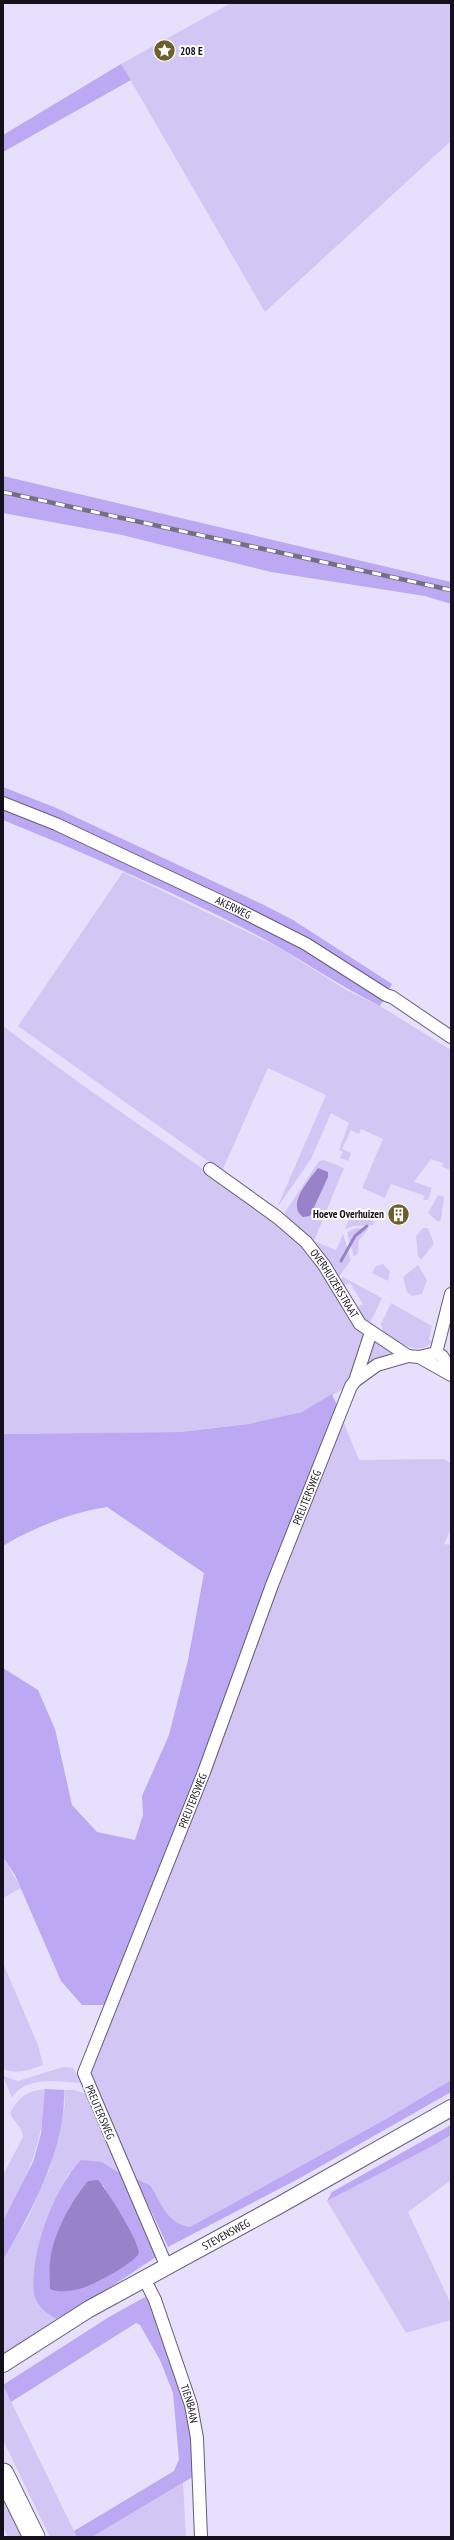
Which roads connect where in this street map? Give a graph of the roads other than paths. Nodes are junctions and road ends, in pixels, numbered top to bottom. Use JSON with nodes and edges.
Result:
{"nodes":[{"id":1,"x":3,"y":803,"type":"edge"},
{"id":2,"x":451,"y":1037,"type":"edge"},
{"id":3,"x":210,"y":1169,"type":"dead end"},
{"id":4,"x":451,"y":1294,"type":"edge"},
{"id":5,"x":371,"y":1332,"type":"junction"},
{"id":6,"x":436,"y":1353,"type":"junction"},
{"id":7,"x":414,"y":1356,"type":"junction"},
{"id":8,"x":451,"y":1370,"type":"edge"},
{"id":9,"x":451,"y":1375,"type":"edge"},
{"id":10,"x":355,"y":1381,"type":"junction"},
{"id":11,"x":451,"y":2108,"type":"edge"},
{"id":12,"x":166,"y":2265,"type":"junction"},
{"id":13,"x":144,"y":2278,"type":"junction"},
{"id":14,"x":3,"y":2364,"type":"edge"},
{"id":15,"x":3,"y":2474,"type":"edge"},
{"id":16,"x":34,"y":2537,"type":"edge"},
{"id":17,"x":201,"y":2537,"type":"edge"}],
"edges":[{"from":1,"to":2,"type":"street","name":"AKERWEG"},
{"from":3,"to":5,"type":"street","name":"OVERHUIZERSTRAAT"},
{"from":4,"to":6,"type":"street"},
{"from":5,"to":7,"type":"street","name":"OVERHUIZERSTRAAT"},
{"from":5,"to":10,"type":"street","name":"PREUTERSWEG"},
{"from":6,"to":7,"type":"street"},
{"from":6,"to":8,"type":"street"},
{"from":7,"to":9,"type":"street","name":"OVERHUIZERSTRAAT"},
{"from":7,"to":10,"type":"street"},
{"from":10,"to":12,"type":"street","name":"PREUTERSWEG"},
{"from":11,"to":12,"type":"street","name":"STEVENSWEG"},
{"from":12,"to":13,"type":"street","name":"STEVENSWEG"},
{"from":13,"to":14,"type":"street","name":"STEVENSWEG"},
{"from":13,"to":17,"type":"street","name":"TIENBAAN"},
{"from":15,"to":16,"type":"highway"}]}
